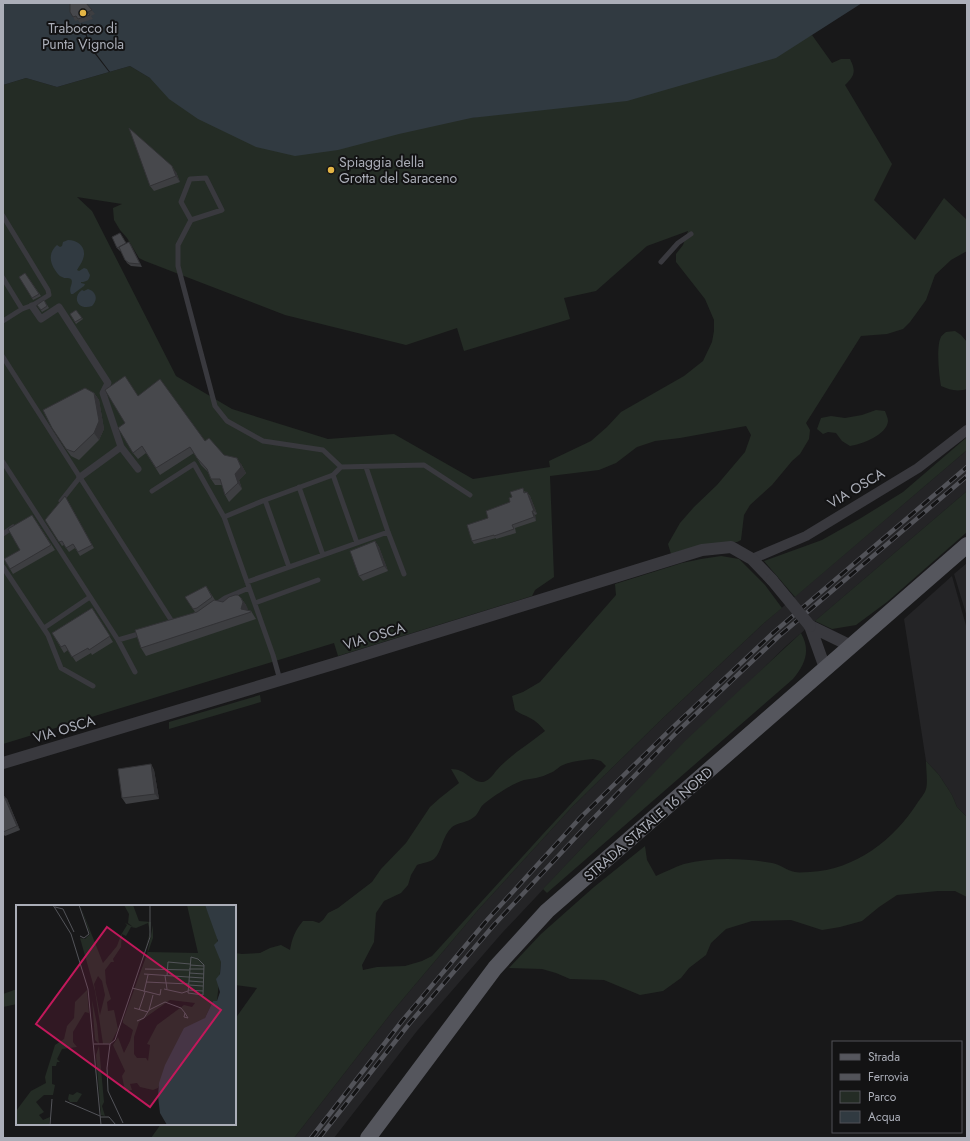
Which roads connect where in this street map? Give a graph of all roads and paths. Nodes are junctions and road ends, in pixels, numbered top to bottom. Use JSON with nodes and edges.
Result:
{"nodes":[{"id":1,"x":3,"y":216,"type":"edge"},
{"id":2,"x":190,"y":220,"type":"junction"},
{"id":3,"x":691,"y":234,"type":"dead end"},
{"id":4,"x":661,"y":262,"type":"dead end"},
{"id":5,"x":3,"y":278,"type":"edge"},
{"id":6,"x":32,"y":306,"type":"junction"},
{"id":7,"x":22,"y":309,"type":"junction"},
{"id":8,"x":3,"y":321,"type":"edge"},
{"id":9,"x":3,"y":357,"type":"edge"},
{"id":10,"x":967,"y":430,"type":"edge"},
{"id":11,"x":121,"y":447,"type":"junction"},
{"id":12,"x":3,"y":462,"type":"edge"},
{"id":13,"x":342,"y":467,"type":"junction"},
{"id":14,"x":366,"y":467,"type":"junction"},
{"id":15,"x":138,"y":469,"type":"dead end"},
{"id":16,"x":333,"y":475,"type":"junction"},
{"id":17,"x":80,"y":477,"type":"junction"},
{"id":18,"x":299,"y":487,"type":"junction"},
{"id":19,"x":152,"y":491,"type":"dead end"},
{"id":20,"x":470,"y":495,"type":"dead end"},
{"id":21,"x":265,"y":500,"type":"junction"},
{"id":22,"x":57,"y":506,"type":"edge"},
{"id":23,"x":36,"y":513,"type":"junction"},
{"id":24,"x":30,"y":517,"type":"edge"},
{"id":25,"x":224,"y":517,"type":"junction"},
{"id":26,"x":48,"y":518,"type":"edge"},
{"id":27,"x":43,"y":523,"type":"junction"},
{"id":28,"x":16,"y":525,"type":"edge"},
{"id":29,"x":388,"y":532,"type":"junction"},
{"id":30,"x":3,"y":534,"type":"edge"},
{"id":31,"x":357,"y":543,"type":"junction"},
{"id":32,"x":967,"y":545,"type":"edge"},
{"id":33,"x":323,"y":555,"type":"junction"},
{"id":34,"x":752,"y":559,"type":"junction"},
{"id":35,"x":3,"y":567,"type":"edge"},
{"id":36,"x":289,"y":567,"type":"junction"},
{"id":37,"x":404,"y":574,"type":"dead end"},
{"id":38,"x":318,"y":580,"type":"dead end"},
{"id":39,"x":247,"y":582,"type":"junction"},
{"id":40,"x":249,"y":588,"type":"junction"},
{"id":41,"x":90,"y":597,"type":"junction"},
{"id":42,"x":255,"y":603,"type":"junction"},
{"id":43,"x":213,"y":607,"type":"edge"},
{"id":44,"x":180,"y":621,"type":"edge"},
{"id":45,"x":174,"y":623,"type":"junction"},
{"id":46,"x":167,"y":626,"type":"edge"},
{"id":47,"x":810,"y":626,"type":"junction"},
{"id":48,"x":44,"y":628,"type":"junction"},
{"id":49,"x":146,"y":632,"type":"edge"},
{"id":50,"x":118,"y":640,"type":"junction"},
{"id":51,"x":851,"y":646,"type":"junction"},
{"id":52,"x":825,"y":668,"type":"junction"},
{"id":53,"x":135,"y":672,"type":"dead end"},
{"id":54,"x":280,"y":680,"type":"junction"},
{"id":55,"x":93,"y":686,"type":"dead end"},
{"id":56,"x":3,"y":763,"type":"edge"},
{"id":57,"x":368,"y":1138,"type":"edge"}],
"edges":[{"from":1,"to":6,"type":"lane"},
{"from":2,"to":2,"type":"lane"},
{"from":2,"to":13,"type":"lane"},
{"from":3,"to":4,"type":"lane"},
{"from":5,"to":7,"type":"lane"},
{"from":6,"to":7,"type":"lane"},
{"from":6,"to":11,"type":"street"},
{"from":7,"to":8,"type":"lane"},
{"from":9,"to":17,"type":"lane"},
{"from":10,"to":34,"type":"street","name":"VIA OSCA"},
{"from":11,"to":15,"type":"street"},
{"from":11,"to":17,"type":"street"},
{"from":12,"to":23,"type":"lane"},
{"from":13,"to":14,"type":"lane"},
{"from":13,"to":16,"type":"lane"},
{"from":14,"to":20,"type":"lane"},
{"from":14,"to":29,"type":"lane"},
{"from":16,"to":18,"type":"lane"},
{"from":16,"to":31,"type":"lane"},
{"from":17,"to":22,"type":"lane"},
{"from":17,"to":45,"type":"lane"},
{"from":18,"to":21,"type":"lane"},
{"from":18,"to":33,"type":"lane"},
{"from":19,"to":25,"type":"lane"},
{"from":21,"to":25,"type":"lane"},
{"from":21,"to":36,"type":"lane"},
{"from":23,"to":24,"type":"lane"},
{"from":23,"to":27,"type":"lane"},
{"from":25,"to":39,"type":"lane"},
{"from":26,"to":27,"type":"lane"},
{"from":27,"to":41,"type":"lane"},
{"from":28,"to":30,"type":"lane"},
{"from":29,"to":31,"type":"lane"},
{"from":29,"to":37,"type":"lane"},
{"from":31,"to":33,"type":"lane"},
{"from":32,"to":51,"type":"main road","name":"STRADA STATALE 16 NORD"},
{"from":33,"to":36,"type":"lane"},
{"from":34,"to":47,"type":"street","name":"VIA OSCA","bridge":true},
{"from":34,"to":54,"type":"street","name":"VIA OSCA"},
{"from":35,"to":48,"type":"lane"},
{"from":36,"to":39,"type":"lane"},
{"from":38,"to":42,"type":"lane"},
{"from":39,"to":40,"type":"lane"},
{"from":40,"to":42,"type":"lane"},
{"from":40,"to":43,"type":"lane"},
{"from":41,"to":48,"type":"lane"},
{"from":41,"to":50,"type":"lane"},
{"from":42,"to":54,"type":"lane"},
{"from":44,"to":45,"type":"lane"},
{"from":45,"to":46,"type":"lane"},
{"from":47,"to":51,"type":"street"},
{"from":47,"to":52,"type":"street"},
{"from":48,"to":55,"type":"lane"},
{"from":49,"to":50,"type":"lane"},
{"from":50,"to":53,"type":"lane"},
{"from":51,"to":52,"type":"main road","name":"STRADA STATALE 16 NORD"},
{"from":52,"to":57,"type":"main road","name":"STRADA STATALE 16 NORD"},
{"from":54,"to":56,"type":"street","name":"VIA OSCA"}]}
